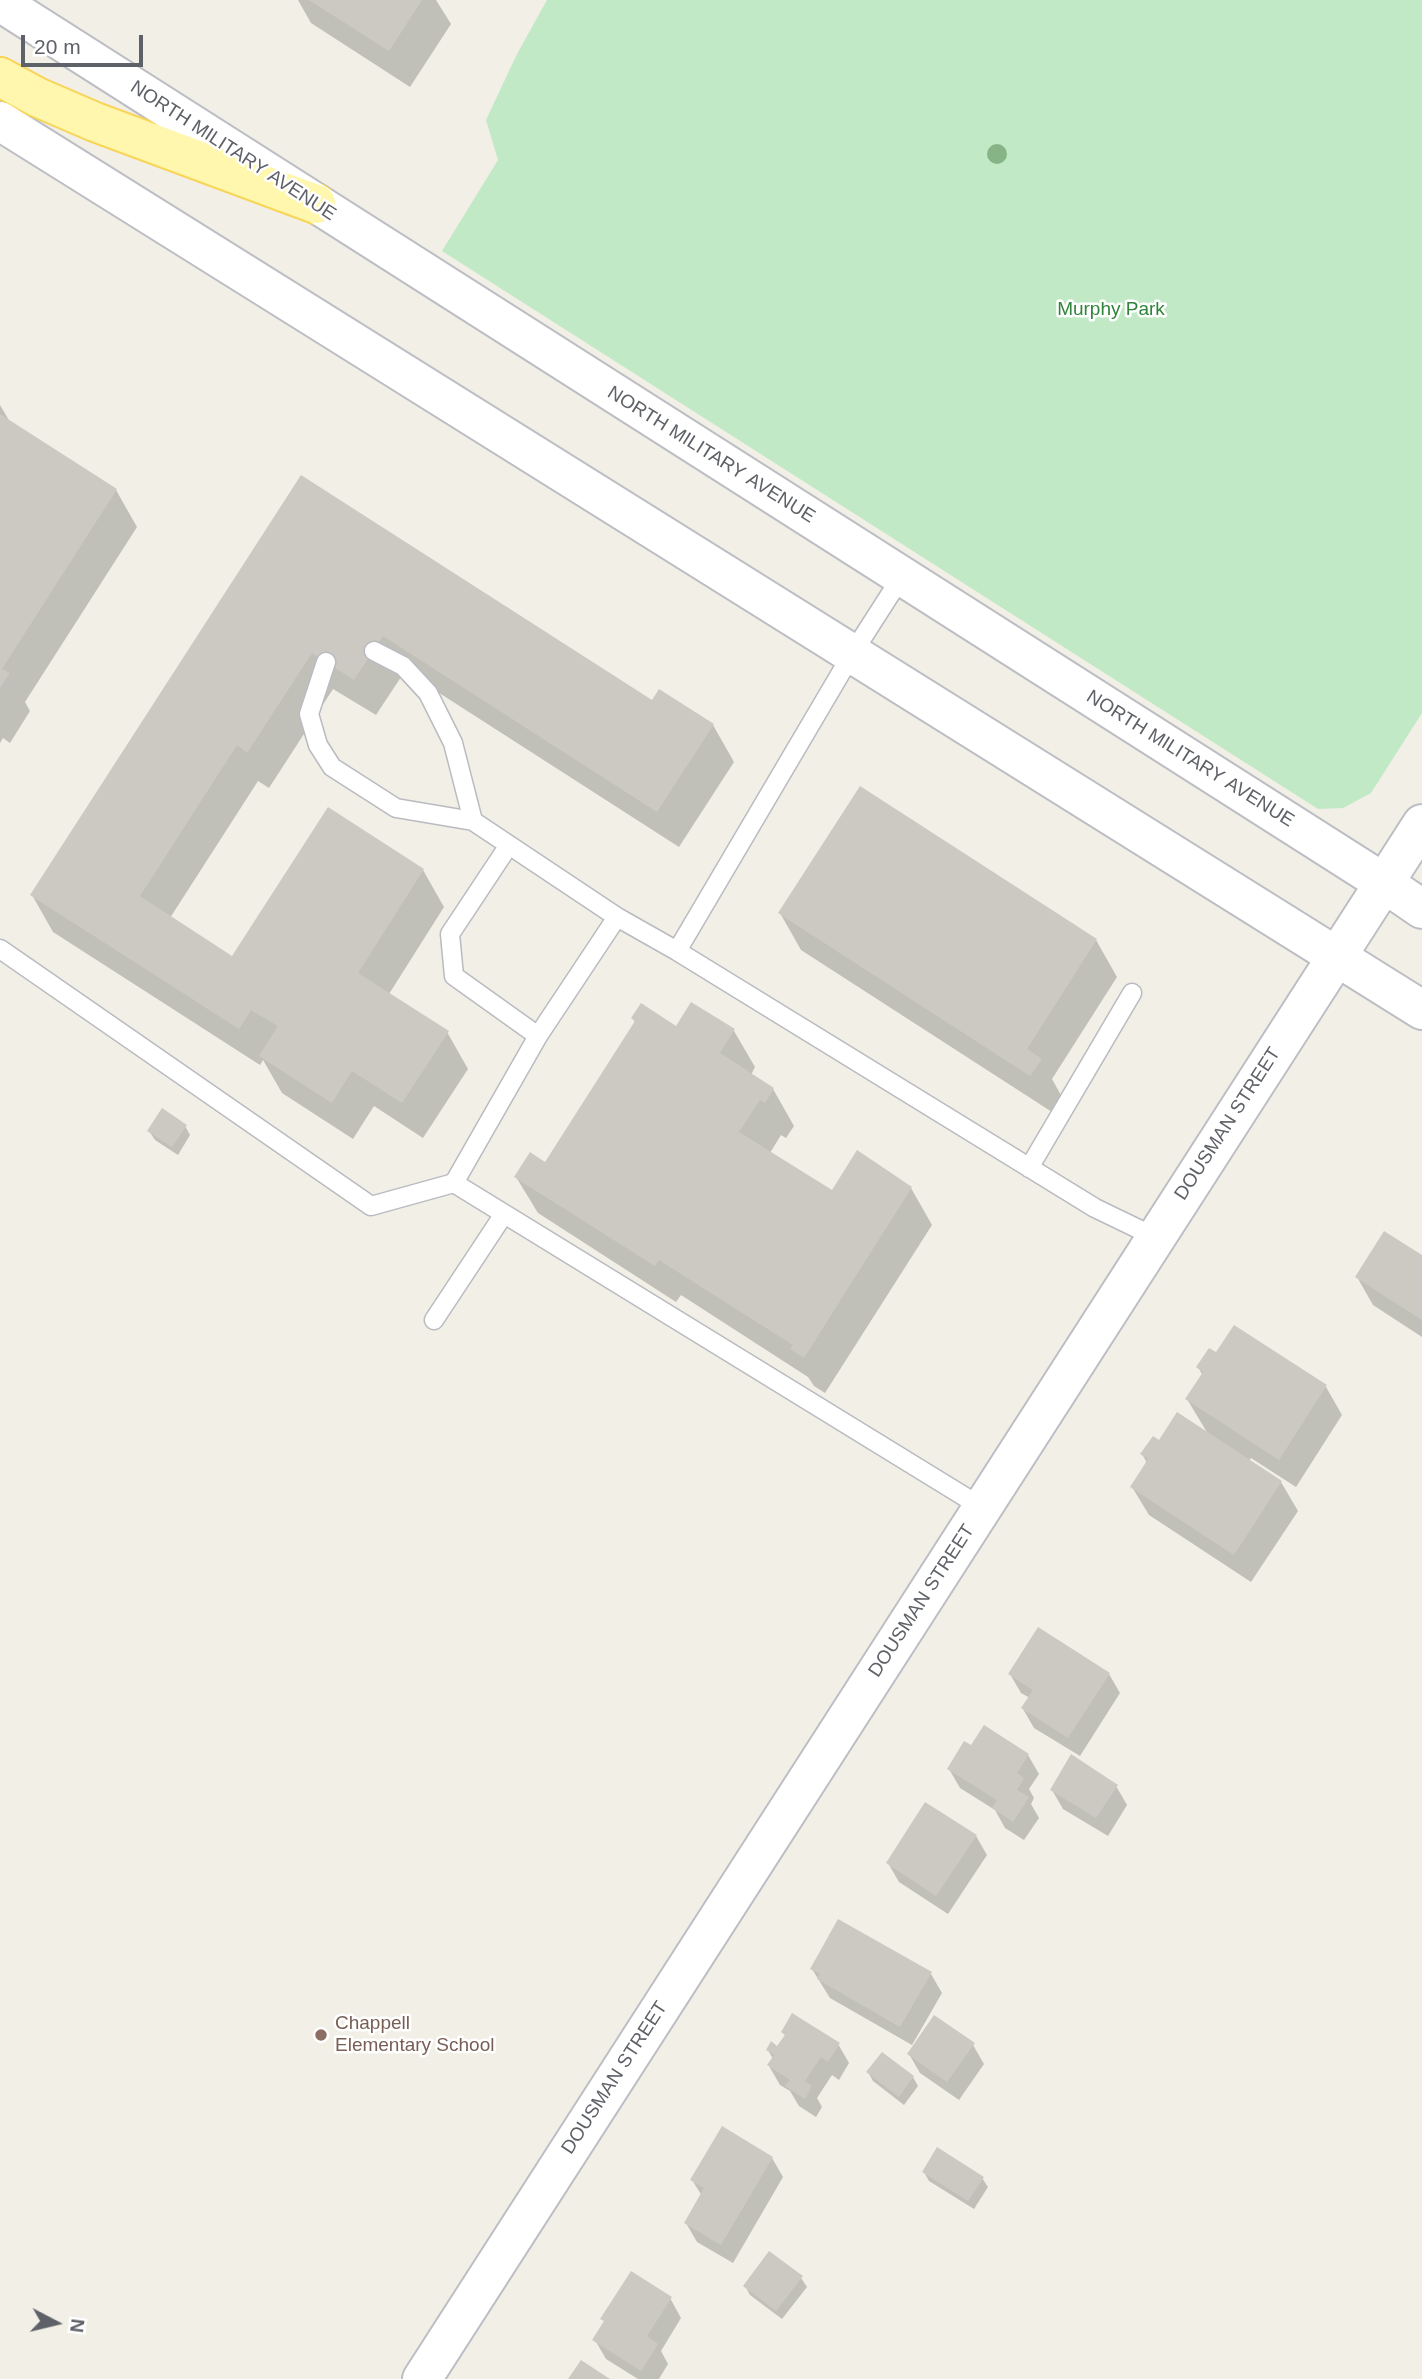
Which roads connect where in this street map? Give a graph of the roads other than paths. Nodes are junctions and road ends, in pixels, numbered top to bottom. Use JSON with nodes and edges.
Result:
{"nodes":[{"id":1,"x":0,"y":2,"type":"edge"},
{"id":2,"x":0,"y":76,"type":"edge"},
{"id":3,"x":0,"y":121,"type":"edge"},
{"id":4,"x":316,"y":204,"type":"junction"},
{"id":5,"x":902,"y":576,"type":"junction"},
{"id":6,"x":374,"y":651,"type":"dead end"},
{"id":7,"x":852,"y":654,"type":"junction"},
{"id":8,"x":326,"y":662,"type":"dead end"},
{"id":9,"x":473,"y":821,"type":"junction"},
{"id":10,"x":1422,"y":824,"type":"edge"},
{"id":11,"x":509,"y":845,"type":"junction"},
{"id":12,"x":1384,"y":883,"type":"junction"},
{"id":13,"x":1422,"y":909,"type":"edge"},
{"id":14,"x":617,"y":917,"type":"junction"},
{"id":15,"x":0,"y":949,"type":"edge"},
{"id":16,"x":677,"y":951,"type":"junction"},
{"id":17,"x":1336,"y":956,"type":"junction"},
{"id":18,"x":1132,"y":993,"type":"dead end"},
{"id":19,"x":1422,"y":1010,"type":"edge"},
{"id":20,"x":538,"y":1036,"type":"junction"},
{"id":21,"x":1029,"y":1168,"type":"junction"},
{"id":22,"x":454,"y":1183,"type":"junction"},
{"id":23,"x":504,"y":1214,"type":"junction"},
{"id":24,"x":1155,"y":1237,"type":"junction"},
{"id":25,"x":434,"y":1320,"type":"dead end"},
{"id":26,"x":984,"y":1507,"type":"junction"},
{"id":27,"x":422,"y":2379,"type":"edge"}],
"edges":[{"from":1,"to":4,"type":"main road","name":"NORTH MILITARY AVENUE"},
{"from":2,"to":4,"type":"main road"},
{"from":3,"to":7,"type":"main road"},
{"from":4,"to":5,"type":"main road","name":"NORTH MILITARY AVENUE"},
{"from":5,"to":7,"type":"lane"},
{"from":5,"to":12,"type":"main road","name":"NORTH MILITARY AVENUE"},
{"from":6,"to":9,"type":"lane"},
{"from":7,"to":16,"type":"lane"},
{"from":7,"to":17,"type":"main road"},
{"from":8,"to":9,"type":"lane"},
{"from":9,"to":11,"type":"lane"},
{"from":10,"to":12,"type":"main road","name":"DOUSMAN STREET"},
{"from":11,"to":14,"type":"lane"},
{"from":11,"to":20,"type":"lane"},
{"from":12,"to":13,"type":"main road","name":"NORTH MILITARY AVENUE"},
{"from":12,"to":17,"type":"main road","name":"DOUSMAN STREET"},
{"from":14,"to":16,"type":"lane"},
{"from":14,"to":20,"type":"lane"},
{"from":15,"to":22,"type":"lane"},
{"from":16,"to":21,"type":"lane"},
{"from":17,"to":19,"type":"main road"},
{"from":17,"to":24,"type":"main road","name":"DOUSMAN STREET"},
{"from":18,"to":21,"type":"lane"},
{"from":20,"to":22,"type":"lane"},
{"from":21,"to":24,"type":"lane"},
{"from":22,"to":23,"type":"lane"},
{"from":23,"to":25,"type":"lane"},
{"from":23,"to":26,"type":"lane"},
{"from":24,"to":26,"type":"main road","name":"DOUSMAN STREET"},
{"from":26,"to":27,"type":"main road","name":"DOUSMAN STREET"}]}
